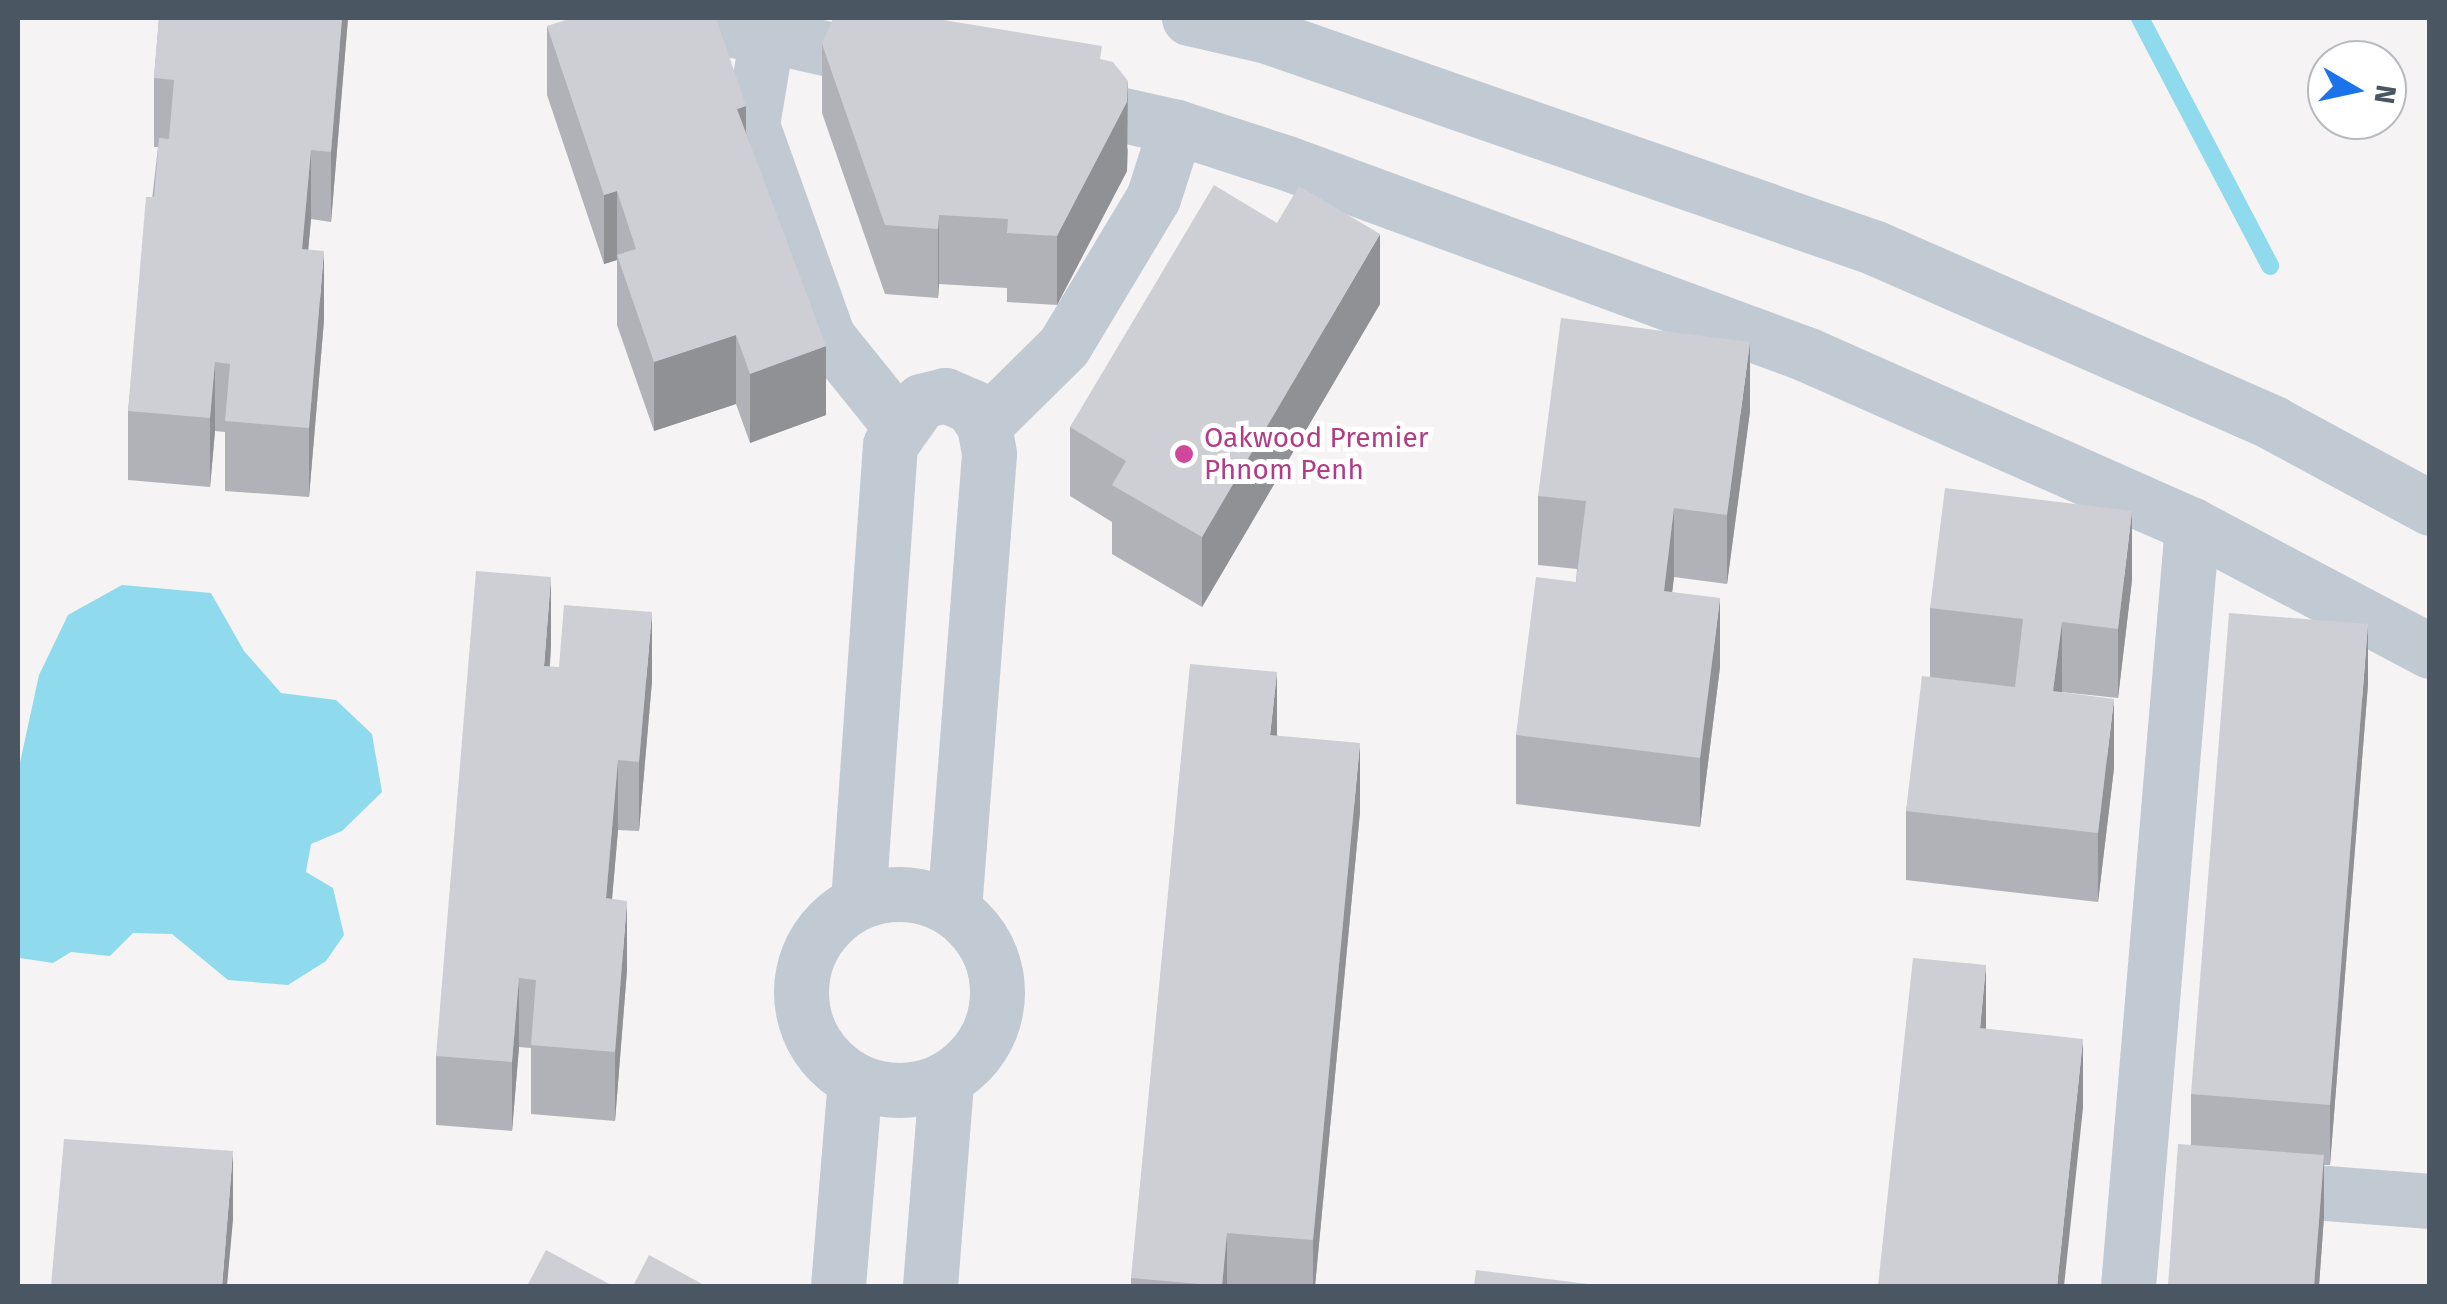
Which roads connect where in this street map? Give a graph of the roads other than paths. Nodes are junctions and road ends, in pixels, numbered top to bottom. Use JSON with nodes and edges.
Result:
{"nodes":[{"id":1,"x":647,"y":18,"type":"edge"},
{"id":2,"x":1190,"y":18,"type":"edge"},
{"id":3,"x":767,"y":35,"type":"junction"},
{"id":4,"x":942,"y":74,"type":"edge"},
{"id":5,"x":1001,"y":88,"type":"edge"},
{"id":6,"x":1176,"y":127,"type":"junction"},
{"id":7,"x":899,"y":425,"type":"junction"},
{"id":8,"x":984,"y":425,"type":"junction"},
{"id":9,"x":2430,"y":508,"type":"edge"},
{"id":10,"x":2192,"y":525,"type":"junction"},
{"id":11,"x":2430,"y":651,"type":"edge"},
{"id":12,"x":858,"y":902,"type":"junction"},
{"id":13,"x":954,"y":910,"type":"junction"},
{"id":14,"x":855,"y":1081,"type":"junction"},
{"id":15,"x":946,"y":1083,"type":"junction"},
{"id":16,"x":2137,"y":1179,"type":"junction"},
{"id":17,"x":2430,"y":1201,"type":"edge"},
{"id":18,"x":838,"y":1286,"type":"edge"},
{"id":19,"x":930,"y":1286,"type":"edge"},
{"id":20,"x":2128,"y":1286,"type":"edge"}],
"edges":[{"from":1,"to":3,"type":"street"},
{"from":2,"to":9,"type":"street"},
{"from":3,"to":4,"type":"street"},
{"from":3,"to":7,"type":"street"},
{"from":5,"to":6,"type":"street"},
{"from":6,"to":8,"type":"street"},
{"from":6,"to":10,"type":"street"},
{"from":7,"to":8,"type":"street"},
{"from":7,"to":12,"type":"street"},
{"from":8,"to":13,"type":"street"},
{"from":10,"to":11,"type":"street"},
{"from":10,"to":16,"type":"street"},
{"from":12,"to":13,"type":"street"},
{"from":12,"to":14,"type":"street"},
{"from":13,"to":15,"type":"street"},
{"from":14,"to":15,"type":"street"},
{"from":14,"to":18,"type":"street"},
{"from":15,"to":19,"type":"street"},
{"from":16,"to":17,"type":"street"},
{"from":16,"to":20,"type":"street"}]}
